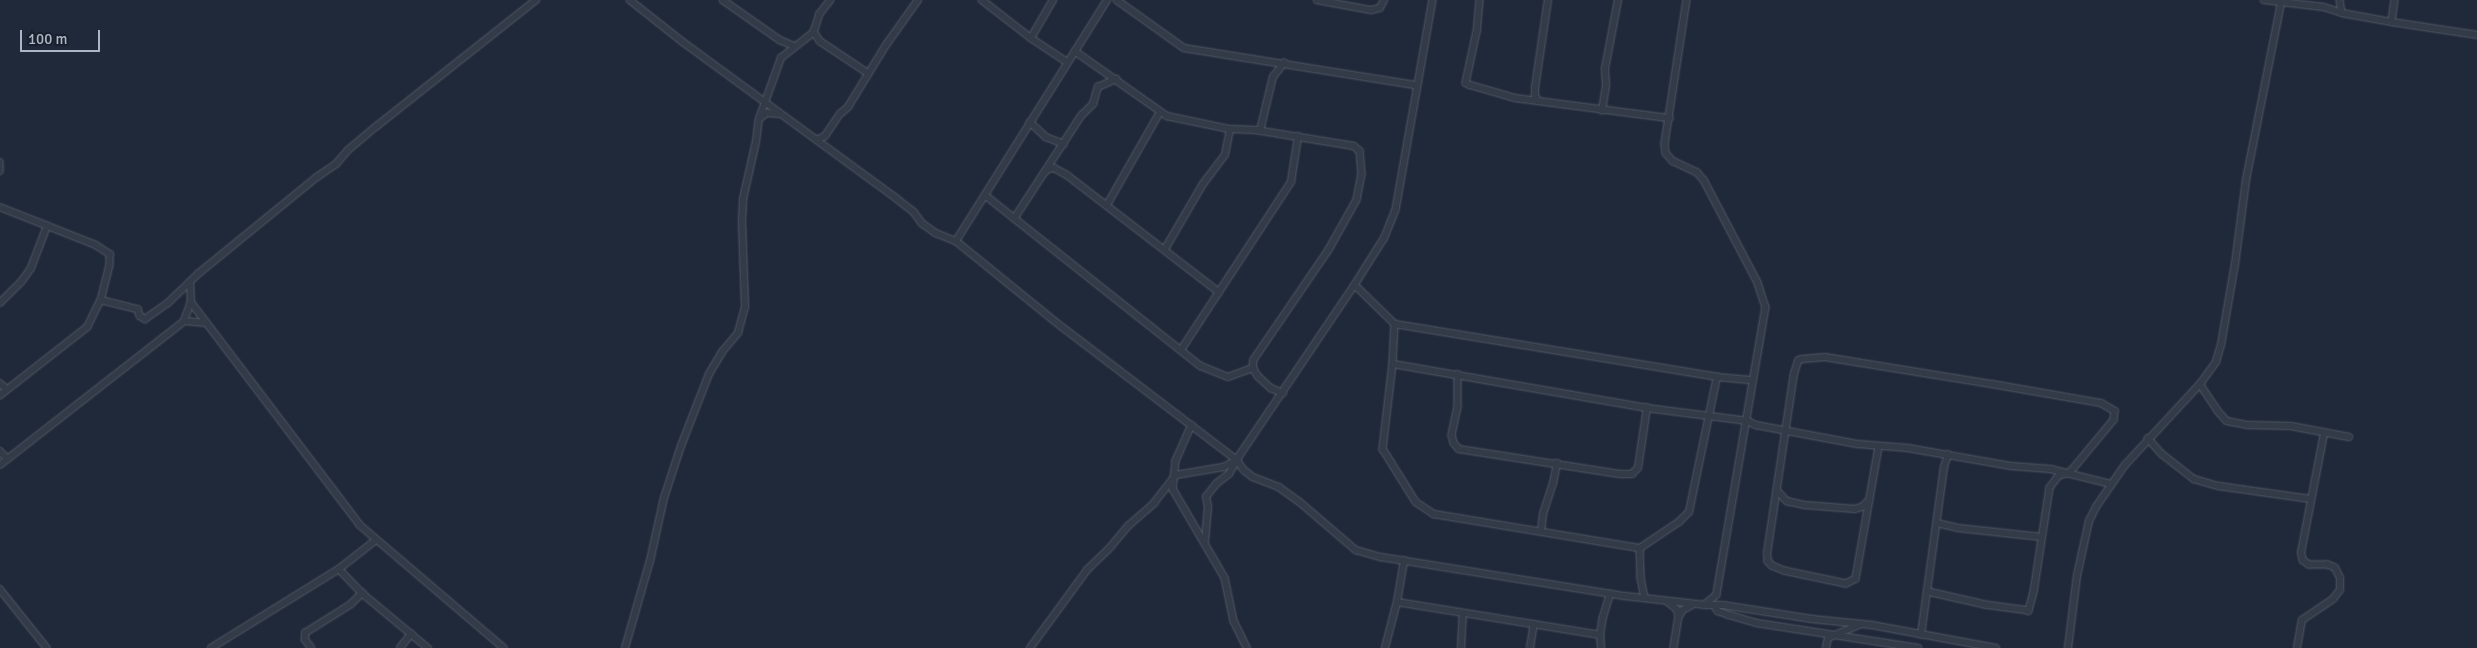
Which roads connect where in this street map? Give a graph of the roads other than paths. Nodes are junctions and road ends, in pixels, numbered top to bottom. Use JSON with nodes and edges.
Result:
{"nodes":[{"id":1,"x":536,"y":0,"type":"edge"},
{"id":2,"x":630,"y":0,"type":"edge"},
{"id":3,"x":723,"y":0,"type":"edge"},
{"id":4,"x":830,"y":0,"type":"edge"},
{"id":5,"x":918,"y":0,"type":"edge"},
{"id":6,"x":982,"y":0,"type":"edge"},
{"id":7,"x":1053,"y":0,"type":"edge"},
{"id":8,"x":1108,"y":0,"type":"edge"},
{"id":9,"x":1118,"y":0,"type":"edge"},
{"id":10,"x":1320,"y":0,"type":"edge"},
{"id":11,"x":1384,"y":0,"type":"edge"},
{"id":12,"x":1433,"y":0,"type":"edge"},
{"id":13,"x":1480,"y":0,"type":"edge"},
{"id":14,"x":1548,"y":0,"type":"edge"},
{"id":15,"x":1618,"y":0,"type":"edge"},
{"id":16,"x":1687,"y":0,"type":"edge"},
{"id":17,"x":2264,"y":0,"type":"edge"},
{"id":18,"x":2340,"y":0,"type":"edge"},
{"id":19,"x":2395,"y":0,"type":"edge"},
{"id":20,"x":2281,"y":3,"type":"junction"},
{"id":21,"x":2342,"y":14,"type":"junction"},
{"id":22,"x":2392,"y":22,"type":"junction"},
{"id":23,"x":814,"y":32,"type":"junction"},
{"id":24,"x":2477,"y":35,"type":"edge"},
{"id":25,"x":1031,"y":38,"type":"junction"},
{"id":26,"x":794,"y":46,"type":"junction"},
{"id":27,"x":1075,"y":51,"type":"junction"},
{"id":28,"x":1067,"y":62,"type":"junction"},
{"id":29,"x":1284,"y":63,"type":"junction"},
{"id":30,"x":868,"y":73,"type":"junction"},
{"id":31,"x":1116,"y":79,"type":"junction"},
{"id":32,"x":1416,"y":85,"type":"junction"},
{"id":33,"x":765,"y":101,"type":"junction"},
{"id":34,"x":1538,"y":101,"type":"junction"},
{"id":35,"x":1602,"y":110,"type":"junction"},
{"id":36,"x":1160,"y":112,"type":"junction"},
{"id":37,"x":783,"y":114,"type":"junction"},
{"id":38,"x":1670,"y":118,"type":"junction"},
{"id":39,"x":759,"y":119,"type":"junction"},
{"id":40,"x":1030,"y":122,"type":"junction"},
{"id":41,"x":1230,"y":129,"type":"junction"},
{"id":42,"x":1260,"y":131,"type":"junction"},
{"id":43,"x":1298,"y":137,"type":"junction"},
{"id":44,"x":816,"y":140,"type":"junction"},
{"id":45,"x":1064,"y":144,"type":"junction"},
{"id":46,"x":0,"y":162,"type":"edge"},
{"id":47,"x":0,"y":171,"type":"edge"},
{"id":48,"x":1044,"y":173,"type":"junction"},
{"id":49,"x":985,"y":195,"type":"junction"},
{"id":50,"x":1107,"y":205,"type":"junction"},
{"id":51,"x":0,"y":207,"type":"edge"},
{"id":52,"x":1014,"y":219,"type":"junction"},
{"id":53,"x":47,"y":226,"type":"junction"},
{"id":54,"x":956,"y":241,"type":"junction"},
{"id":55,"x":1165,"y":249,"type":"junction"},
{"id":56,"x":190,"y":283,"type":"junction"},
{"id":57,"x":1355,"y":285,"type":"junction"},
{"id":58,"x":1219,"y":292,"type":"junction"},
{"id":59,"x":101,"y":300,"type":"junction"},
{"id":60,"x":191,"y":302,"type":"junction"},
{"id":61,"x":0,"y":303,"type":"edge"},
{"id":62,"x":184,"y":321,"type":"junction"},
{"id":63,"x":206,"y":323,"type":"junction"},
{"id":64,"x":1395,"y":324,"type":"junction"},
{"id":65,"x":1181,"y":350,"type":"junction"},
{"id":66,"x":1393,"y":364,"type":"junction"},
{"id":67,"x":1253,"y":368,"type":"junction"},
{"id":68,"x":1458,"y":374,"type":"junction"},
{"id":69,"x":1717,"y":377,"type":"junction"},
{"id":70,"x":1753,"y":380,"type":"junction"},
{"id":71,"x":0,"y":383,"type":"edge"},
{"id":72,"x":2200,"y":384,"type":"junction"},
{"id":73,"x":7,"y":389,"type":"junction"},
{"id":74,"x":1283,"y":393,"type":"junction"},
{"id":75,"x":0,"y":396,"type":"edge"},
{"id":76,"x":1647,"y":408,"type":"junction"},
{"id":77,"x":1708,"y":417,"type":"junction"},
{"id":78,"x":1748,"y":421,"type":"junction"},
{"id":79,"x":1192,"y":425,"type":"junction"},
{"id":80,"x":1786,"y":430,"type":"junction"},
{"id":81,"x":2324,"y":433,"type":"junction"},
{"id":82,"x":2349,"y":437,"type":"dead end"},
{"id":83,"x":2148,"y":438,"type":"junction"},
{"id":84,"x":1879,"y":447,"type":"junction"},
{"id":85,"x":0,"y":451,"type":"edge"},
{"id":86,"x":1948,"y":455,"type":"junction"},
{"id":87,"x":8,"y":459,"type":"junction"},
{"id":88,"x":1237,"y":460,"type":"junction"},
{"id":89,"x":1557,"y":463,"type":"junction"},
{"id":90,"x":0,"y":465,"type":"edge"},
{"id":91,"x":2070,"y":473,"type":"junction"},
{"id":92,"x":1173,"y":478,"type":"junction"},
{"id":93,"x":2111,"y":484,"type":"junction"},
{"id":94,"x":1777,"y":490,"type":"junction"},
{"id":95,"x":1869,"y":500,"type":"junction"},
{"id":96,"x":2310,"y":500,"type":"junction"},
{"id":97,"x":1937,"y":523,"type":"junction"},
{"id":98,"x":1541,"y":531,"type":"junction"},
{"id":99,"x":2042,"y":538,"type":"junction"},
{"id":100,"x":376,"y":540,"type":"junction"},
{"id":101,"x":1205,"y":541,"type":"junction"},
{"id":102,"x":1640,"y":548,"type":"junction"},
{"id":103,"x":1404,"y":561,"type":"junction"},
{"id":104,"x":339,"y":569,"type":"junction"},
{"id":105,"x":0,"y":589,"type":"edge"},
{"id":106,"x":1928,"y":592,"type":"junction"},
{"id":107,"x":362,"y":593,"type":"junction"},
{"id":108,"x":1610,"y":594,"type":"junction"},
{"id":109,"x":1717,"y":595,"type":"junction"},
{"id":110,"x":1645,"y":598,"type":"junction"},
{"id":111,"x":1397,"y":602,"type":"junction"},
{"id":112,"x":1668,"y":602,"type":"junction"},
{"id":113,"x":1695,"y":604,"type":"junction"},
{"id":114,"x":1706,"y":605,"type":"junction"},
{"id":115,"x":1723,"y":605,"type":"junction"},
{"id":116,"x":1715,"y":606,"type":"junction"},
{"id":117,"x":1462,"y":614,"type":"junction"},
{"id":118,"x":1679,"y":616,"type":"junction"},
{"id":119,"x":1812,"y":619,"type":"junction"},
{"id":120,"x":1534,"y":624,"type":"junction"},
{"id":121,"x":1860,"y":624,"type":"junction"},
{"id":122,"x":1822,"y":631,"type":"junction"},
{"id":123,"x":411,"y":634,"type":"junction"},
{"id":124,"x":1837,"y":634,"type":"junction"},
{"id":125,"x":1600,"y":635,"type":"junction"},
{"id":126,"x":1921,"y":635,"type":"junction"},
{"id":127,"x":1828,"y":638,"type":"junction"},
{"id":128,"x":47,"y":648,"type":"edge"},
{"id":129,"x":211,"y":648,"type":"edge"},
{"id":130,"x":311,"y":648,"type":"edge"},
{"id":131,"x":400,"y":648,"type":"edge"},
{"id":132,"x":428,"y":648,"type":"edge"},
{"id":133,"x":504,"y":648,"type":"edge"},
{"id":134,"x":624,"y":648,"type":"edge"},
{"id":135,"x":1030,"y":648,"type":"edge"},
{"id":136,"x":1247,"y":648,"type":"edge"},
{"id":137,"x":1385,"y":648,"type":"edge"},
{"id":138,"x":1461,"y":648,"type":"edge"},
{"id":139,"x":1530,"y":648,"type":"edge"},
{"id":140,"x":1601,"y":648,"type":"edge"},
{"id":141,"x":1674,"y":648,"type":"edge"},
{"id":142,"x":1678,"y":648,"type":"edge"},
{"id":143,"x":1826,"y":648,"type":"edge"},
{"id":144,"x":1918,"y":648,"type":"edge"},
{"id":145,"x":1996,"y":648,"type":"edge"},
{"id":146,"x":2068,"y":648,"type":"edge"},
{"id":147,"x":2297,"y":648,"type":"edge"}],
"edges":[{"from":1,"to":56,"type":"street"},
{"from":2,"to":33,"type":"street"},
{"from":3,"to":26,"type":"street"},
{"from":4,"to":23,"type":"street"},
{"from":5,"to":30,"type":"street"},
{"from":6,"to":25,"type":"street"},
{"from":7,"to":25,"type":"street"},
{"from":8,"to":27,"type":"street"},
{"from":9,"to":29,"type":"street"},
{"from":10,"to":11,"type":"street"},
{"from":12,"to":32,"type":"street"},
{"from":13,"to":34,"type":"street"},
{"from":14,"to":34,"type":"street"},
{"from":15,"to":35,"type":"street"},
{"from":16,"to":38,"type":"street"},
{"from":17,"to":20,"type":"street"},
{"from":18,"to":21,"type":"street"},
{"from":19,"to":22,"type":"street"},
{"from":20,"to":21,"type":"street"},
{"from":20,"to":72,"type":"street"},
{"from":21,"to":22,"type":"street"},
{"from":22,"to":24,"type":"street"},
{"from":23,"to":26,"type":"street"},
{"from":23,"to":30,"type":"street"},
{"from":25,"to":28,"type":"street"},
{"from":26,"to":33,"type":"street"},
{"from":27,"to":28,"type":"street"},
{"from":27,"to":31,"type":"street"},
{"from":28,"to":40,"type":"street"},
{"from":29,"to":32,"type":"street"},
{"from":29,"to":42,"type":"street"},
{"from":30,"to":44,"type":"street"},
{"from":31,"to":36,"type":"street"},
{"from":31,"to":45,"type":"street"},
{"from":32,"to":57,"type":"street"},
{"from":33,"to":37,"type":"street"},
{"from":33,"to":39,"type":"street"},
{"from":34,"to":35,"type":"street"},
{"from":35,"to":38,"type":"street"},
{"from":36,"to":41,"type":"street"},
{"from":36,"to":50,"type":"street"},
{"from":37,"to":39,"type":"street"},
{"from":37,"to":44,"type":"street"},
{"from":38,"to":70,"type":"street"},
{"from":39,"to":134,"type":"street"},
{"from":40,"to":45,"type":"street"},
{"from":40,"to":49,"type":"street"},
{"from":41,"to":42,"type":"street"},
{"from":41,"to":55,"type":"street"},
{"from":42,"to":43,"type":"street"},
{"from":43,"to":58,"type":"street"},
{"from":43,"to":67,"type":"street"},
{"from":44,"to":54,"type":"street"},
{"from":45,"to":48,"type":"street"},
{"from":46,"to":47,"type":"street"},
{"from":48,"to":50,"type":"street"},
{"from":48,"to":52,"type":"street"},
{"from":49,"to":52,"type":"street"},
{"from":49,"to":54,"type":"street"},
{"from":50,"to":55,"type":"street"},
{"from":51,"to":53,"type":"street"},
{"from":52,"to":65,"type":"street"},
{"from":53,"to":59,"type":"street"},
{"from":53,"to":61,"type":"street"},
{"from":54,"to":79,"type":"street"},
{"from":55,"to":58,"type":"street"},
{"from":56,"to":59,"type":"street"},
{"from":56,"to":60,"type":"street"},
{"from":57,"to":64,"type":"street"},
{"from":57,"to":74,"type":"street"},
{"from":58,"to":65,"type":"street"},
{"from":59,"to":73,"type":"street"},
{"from":60,"to":62,"type":"street"},
{"from":60,"to":63,"type":"street"},
{"from":62,"to":63,"type":"street"},
{"from":62,"to":87,"type":"street"},
{"from":63,"to":100,"type":"street"},
{"from":64,"to":66,"type":"street"},
{"from":64,"to":69,"type":"street"},
{"from":65,"to":67,"type":"street"},
{"from":66,"to":68,"type":"street"},
{"from":66,"to":98,"type":"street"},
{"from":67,"to":74,"type":"street"},
{"from":68,"to":76,"type":"street"},
{"from":68,"to":89,"type":"street"},
{"from":69,"to":70,"type":"street"},
{"from":69,"to":77,"type":"street"},
{"from":70,"to":78,"type":"street"},
{"from":71,"to":73,"type":"street"},
{"from":72,"to":81,"type":"street"},
{"from":72,"to":83,"type":"street"},
{"from":73,"to":75,"type":"street"},
{"from":74,"to":88,"type":"street"},
{"from":76,"to":77,"type":"street"},
{"from":76,"to":89,"type":"street"},
{"from":77,"to":78,"type":"street"},
{"from":77,"to":102,"type":"street"},
{"from":78,"to":80,"type":"street"},
{"from":78,"to":109,"type":"street"},
{"from":79,"to":88,"type":"street"},
{"from":79,"to":92,"type":"street"},
{"from":80,"to":84,"type":"street"},
{"from":80,"to":91,"type":"street"},
{"from":80,"to":94,"type":"street"},
{"from":81,"to":82,"type":"street"},
{"from":81,"to":96,"type":"street"},
{"from":83,"to":93,"type":"street"},
{"from":83,"to":96,"type":"street"},
{"from":84,"to":86,"type":"street"},
{"from":84,"to":95,"type":"street"},
{"from":85,"to":87,"type":"street"},
{"from":86,"to":91,"type":"street"},
{"from":86,"to":97,"type":"street"},
{"from":87,"to":90,"type":"street"},
{"from":88,"to":92,"type":"street"},
{"from":88,"to":101,"type":"street"},
{"from":88,"to":103,"type":"street"},
{"from":89,"to":98,"type":"street"},
{"from":91,"to":93,"type":"street"},
{"from":91,"to":99,"type":"street"},
{"from":92,"to":101,"type":"street"},
{"from":92,"to":135,"type":"street"},
{"from":93,"to":146,"type":"street"},
{"from":94,"to":95,"type":"street"},
{"from":94,"to":95,"type":"street"},
{"from":96,"to":147,"type":"street"},
{"from":97,"to":99,"type":"street"},
{"from":97,"to":106,"type":"street"},
{"from":98,"to":102,"type":"street"},
{"from":99,"to":106,"type":"street"},
{"from":100,"to":104,"type":"street"},
{"from":100,"to":133,"type":"street"},
{"from":101,"to":136,"type":"street"},
{"from":102,"to":110,"type":"street"},
{"from":103,"to":108,"type":"street"},
{"from":103,"to":111,"type":"street"},
{"from":104,"to":107,"type":"street"},
{"from":104,"to":129,"type":"street"},
{"from":105,"to":128,"type":"street"},
{"from":106,"to":126,"type":"street"},
{"from":107,"to":123,"type":"street"},
{"from":107,"to":130,"type":"street"},
{"from":108,"to":110,"type":"street"},
{"from":108,"to":125,"type":"street"},
{"from":109,"to":114,"type":"street"},
{"from":109,"to":115,"type":"street"},
{"from":110,"to":112,"type":"street"},
{"from":111,"to":117,"type":"street"},
{"from":111,"to":137,"type":"street"},
{"from":112,"to":113,"type":"street"},
{"from":112,"to":118,"type":"street"},
{"from":113,"to":114,"type":"street"},
{"from":113,"to":118,"type":"street"},
{"from":114,"to":116,"type":"street"},
{"from":115,"to":116,"type":"street"},
{"from":115,"to":119,"type":"street"},
{"from":116,"to":122,"type":"street"},
{"from":117,"to":120,"type":"street"},
{"from":117,"to":138,"type":"street"},
{"from":118,"to":141,"type":"street"},
{"from":119,"to":121,"type":"street"},
{"from":119,"to":122,"type":"street"},
{"from":120,"to":125,"type":"street"},
{"from":120,"to":139,"type":"street"},
{"from":121,"to":124,"type":"street"},
{"from":121,"to":126,"type":"street"},
{"from":122,"to":124,"type":"street"},
{"from":122,"to":127,"type":"street"},
{"from":123,"to":131,"type":"street"},
{"from":123,"to":132,"type":"street"},
{"from":124,"to":127,"type":"street"},
{"from":124,"to":144,"type":"street"},
{"from":125,"to":140,"type":"street"},
{"from":126,"to":145,"type":"street"},
{"from":127,"to":143,"type":"street"},
{"from":141,"to":142,"type":"street"}]}
